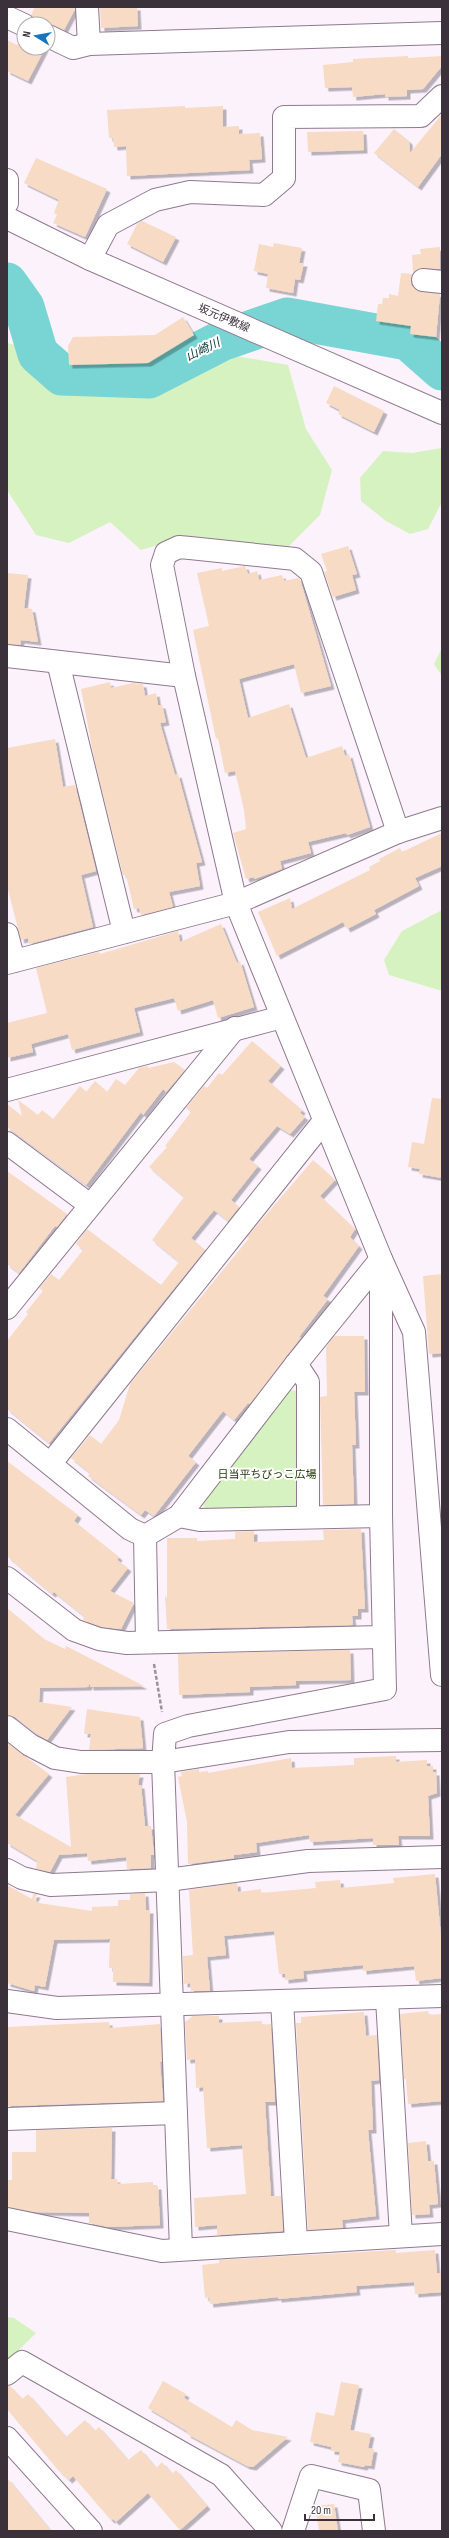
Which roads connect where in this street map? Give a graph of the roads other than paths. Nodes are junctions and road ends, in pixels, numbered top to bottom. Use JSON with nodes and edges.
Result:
{"nodes":[{"id":1,"x":87,"y":7,"type":"edge"},
{"id":2,"x":442,"y":34,"type":"edge"},
{"id":3,"x":56,"y":40,"type":"edge"},
{"id":4,"x":89,"y":44,"type":"junction"},
{"id":5,"x":442,"y":96,"type":"edge"},
{"id":6,"x":7,"y":180,"type":"edge"},
{"id":7,"x":7,"y":203,"type":"edge"},
{"id":8,"x":7,"y":218,"type":"edge"},
{"id":9,"x":90,"y":259,"type":"junction"},
{"id":10,"x":442,"y":413,"type":"edge"},
{"id":11,"x":7,"y":656,"type":"edge"},
{"id":12,"x":58,"y":662,"type":"junction"},
{"id":13,"x":184,"y":676,"type":"junction"},
{"id":14,"x":442,"y":818,"type":"edge"},
{"id":15,"x":398,"y":832,"type":"junction"},
{"id":16,"x":236,"y":903,"type":"junction"},
{"id":17,"x":124,"y":932,"type":"junction"},
{"id":18,"x":7,"y":934,"type":"edge"},
{"id":19,"x":10,"y":962,"type":"edge"},
{"id":20,"x":282,"y":1017,"type":"junction"},
{"id":21,"x":235,"y":1028,"type":"junction"},
{"id":22,"x":7,"y":1090,"type":"edge"},
{"id":23,"x":324,"y":1121,"type":"junction"},
{"id":24,"x":7,"y":1143,"type":"edge"},
{"id":25,"x":90,"y":1205,"type":"junction"},
{"id":26,"x":381,"y":1259,"type":"junction"},
{"id":27,"x":14,"y":1286,"type":"edge"},
{"id":28,"x":7,"y":1308,"type":"edge"},
{"id":29,"x":296,"y":1364,"type":"junction"},
{"id":30,"x":7,"y":1429,"type":"edge"},
{"id":31,"x":51,"y":1463,"type":"junction"},
{"id":32,"x":435,"y":1509,"type":"edge"},
{"id":33,"x":178,"y":1516,"type":"junction"},
{"id":34,"x":308,"y":1516,"type":"junction"},
{"id":35,"x":381,"y":1516,"type":"junction"},
{"id":36,"x":145,"y":1536,"type":"junction"},
{"id":37,"x":7,"y":1578,"type":"edge"},
{"id":38,"x":440,"y":1628,"type":"edge"},
{"id":39,"x":382,"y":1637,"type":"junction"},
{"id":40,"x":149,"y":1641,"type":"junction"},
{"id":41,"x":442,"y":1675,"type":"edge"},
{"id":42,"x":7,"y":1727,"type":"edge"},
{"id":43,"x":442,"y":1740,"type":"edge"},
{"id":44,"x":163,"y":1762,"type":"junction"},
{"id":45,"x":442,"y":1857,"type":"edge"},
{"id":46,"x":7,"y":1870,"type":"edge"},
{"id":47,"x":168,"y":1880,"type":"junction"},
{"id":48,"x":442,"y":1996,"type":"edge"},
{"id":49,"x":387,"y":1999,"type":"junction"},
{"id":50,"x":7,"y":2001,"type":"edge"},
{"id":51,"x":282,"y":2001,"type":"junction"},
{"id":52,"x":172,"y":2005,"type":"junction"},
{"id":53,"x":176,"y":2113,"type":"junction"},
{"id":54,"x":7,"y":2119,"type":"edge"},
{"id":55,"x":7,"y":2219,"type":"edge"},
{"id":56,"x":442,"y":2234,"type":"edge"},
{"id":57,"x":401,"y":2236,"type":"junction"},
{"id":58,"x":296,"y":2241,"type":"junction"},
{"id":59,"x":181,"y":2249,"type":"junction"},
{"id":60,"x":7,"y":2374,"type":"edge"},
{"id":61,"x":7,"y":2438,"type":"edge"},
{"id":62,"x":91,"y":2531,"type":"edge"},
{"id":63,"x":271,"y":2531,"type":"edge"},
{"id":64,"x":293,"y":2531,"type":"edge"},
{"id":65,"x":374,"y":2531,"type":"edge"}],
"edges":[{"from":1,"to":4,"type":"street"},
{"from":2,"to":4,"type":"street"},
{"from":3,"to":4,"type":"street"},
{"from":5,"to":9,"type":"street"},
{"from":6,"to":7,"type":"street"},
{"from":8,"to":9,"type":"street","name":"坂元伊敷線"},
{"from":9,"to":10,"type":"street","name":"坂元伊敷線"},
{"from":11,"to":12,"type":"street"},
{"from":12,"to":13,"type":"street"},
{"from":12,"to":17,"type":"street"},
{"from":13,"to":15,"type":"street"},
{"from":13,"to":16,"type":"street"},
{"from":14,"to":15,"type":"street"},
{"from":15,"to":16,"type":"street"},
{"from":16,"to":17,"type":"street"},
{"from":16,"to":20,"type":"street"},
{"from":17,"to":19,"type":"street"},
{"from":18,"to":19,"type":"street"},
{"from":20,"to":21,"type":"street"},
{"from":20,"to":23,"type":"street"},
{"from":21,"to":22,"type":"street"},
{"from":21,"to":25,"type":"street"},
{"from":23,"to":26,"type":"street"},
{"from":23,"to":31,"type":"street"},
{"from":24,"to":25,"type":"street"},
{"from":25,"to":27,"type":"street"},
{"from":26,"to":29,"type":"street"},
{"from":26,"to":32,"type":"street"},
{"from":26,"to":35,"type":"street"},
{"from":27,"to":28,"type":"street"},
{"from":29,"to":33,"type":"street"},
{"from":29,"to":34,"type":"street"},
{"from":30,"to":31,"type":"street"},
{"from":31,"to":36,"type":"street"},
{"from":32,"to":38,"type":"street"},
{"from":33,"to":34,"type":"street"},
{"from":33,"to":36,"type":"street"},
{"from":34,"to":35,"type":"street"},
{"from":35,"to":39,"type":"street"},
{"from":36,"to":40,"type":"street"},
{"from":37,"to":40,"type":"street"},
{"from":38,"to":41,"type":"street"},
{"from":39,"to":40,"type":"street"},
{"from":39,"to":44,"type":"street"},
{"from":42,"to":44,"type":"street"},
{"from":43,"to":44,"type":"street"},
{"from":44,"to":47,"type":"street"},
{"from":45,"to":47,"type":"street"},
{"from":46,"to":47,"type":"street"},
{"from":47,"to":52,"type":"street"},
{"from":48,"to":49,"type":"street"},
{"from":49,"to":51,"type":"street"},
{"from":49,"to":57,"type":"street"},
{"from":50,"to":52,"type":"street"},
{"from":51,"to":52,"type":"street"},
{"from":51,"to":58,"type":"street"},
{"from":52,"to":53,"type":"street"},
{"from":53,"to":54,"type":"street"},
{"from":53,"to":59,"type":"street"},
{"from":55,"to":59,"type":"street"},
{"from":56,"to":57,"type":"street"},
{"from":57,"to":58,"type":"street"},
{"from":58,"to":59,"type":"street"},
{"from":60,"to":63,"type":"street"},
{"from":61,"to":62,"type":"street"},
{"from":64,"to":65,"type":"street"}]}
